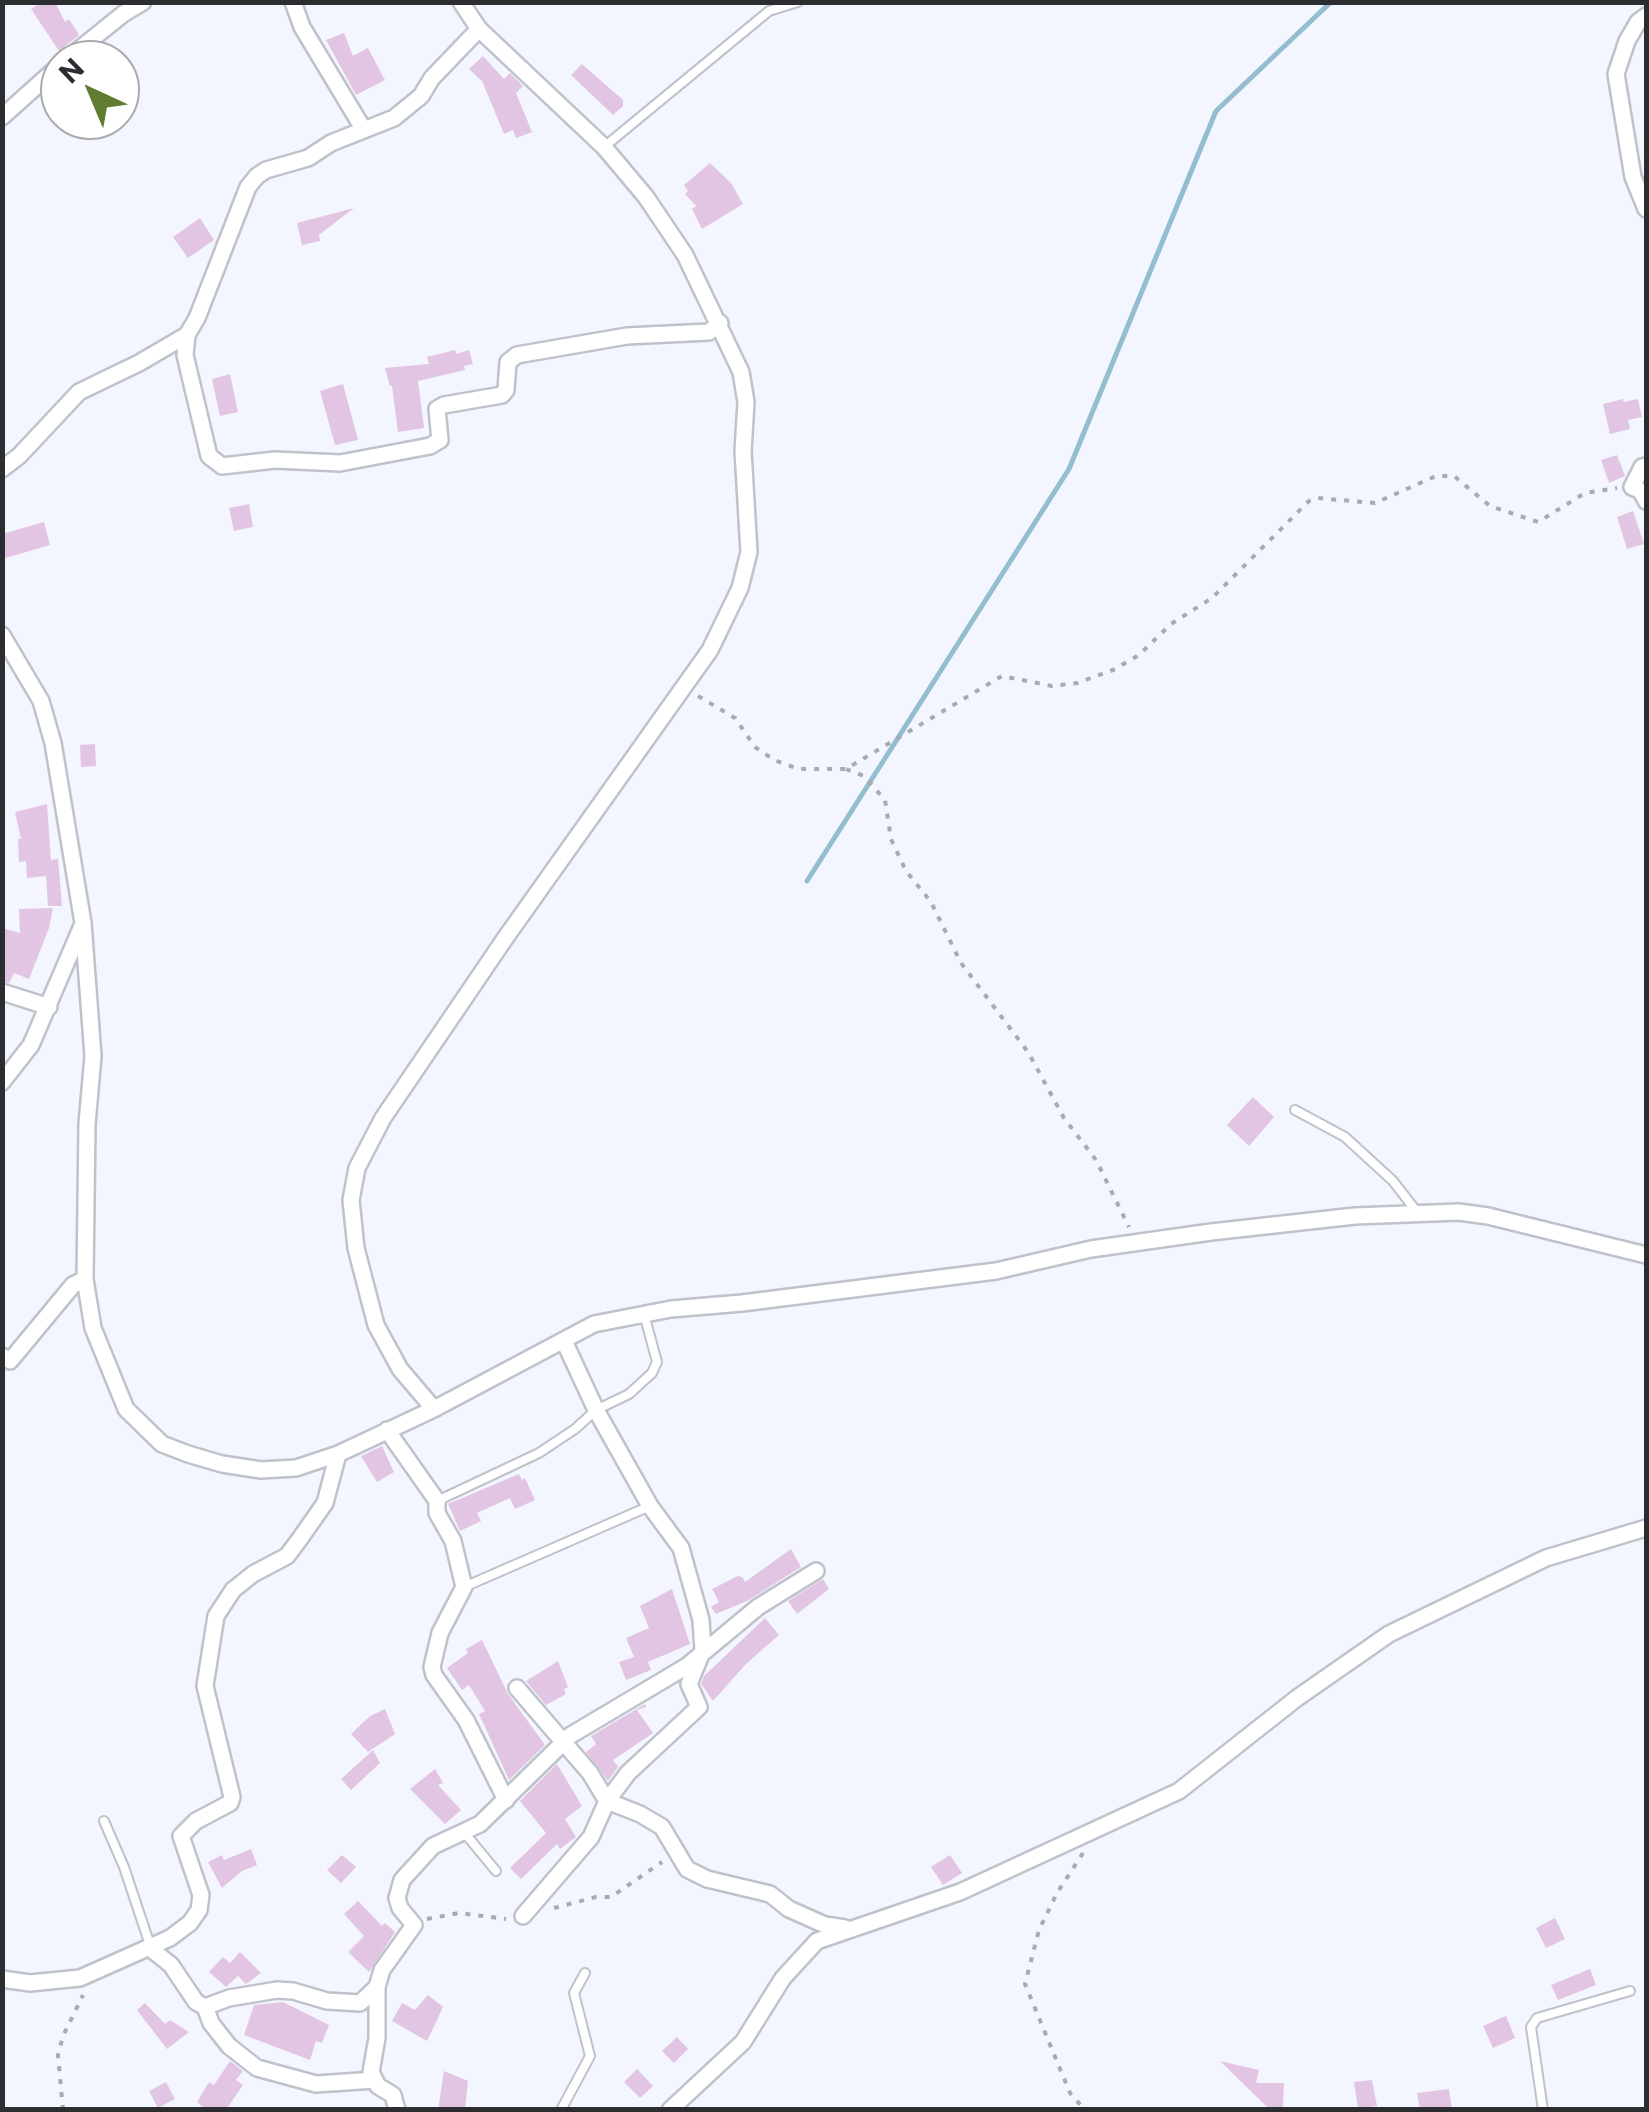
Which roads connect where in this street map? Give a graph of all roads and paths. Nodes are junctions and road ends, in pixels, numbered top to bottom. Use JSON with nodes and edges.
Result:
{"nodes":[{"id":1,"x":142,"y":2,"type":"edge"},
{"id":2,"x":293,"y":2,"type":"edge"},
{"id":3,"x":461,"y":2,"type":"edge"},
{"id":4,"x":798,"y":2,"type":"edge"},
{"id":5,"x":118,"y":8,"type":"edge"},
{"id":6,"x":1646,"y":16,"type":"edge"},
{"id":7,"x":479,"y":29,"type":"junction"},
{"id":8,"x":86,"y":40,"type":"edge"},
{"id":9,"x":40,"y":83,"type":"edge"},
{"id":10,"x":2,"y":117,"type":"edge"},
{"id":11,"x":364,"y":130,"type":"junction"},
{"id":12,"x":604,"y":147,"type":"junction"},
{"id":13,"x":1646,"y":210,"type":"edge"},
{"id":14,"x":720,"y":323,"type":"junction"},
{"id":15,"x":187,"y":335,"type":"junction"},
{"id":16,"x":1646,"y":466,"type":"edge"},
{"id":17,"x":2,"y":469,"type":"edge"},
{"id":18,"x":1632,"y":487,"type":"junction"},
{"id":19,"x":1646,"y":502,"type":"edge"},
{"id":20,"x":2,"y":635,"type":"edge"},
{"id":21,"x":684,"y":687,"type":"junction"},
{"id":22,"x":846,"y":770,"type":"junction"},
{"id":23,"x":83,"y":923,"type":"junction"},
{"id":24,"x":2,"y":992,"type":"edge"},
{"id":25,"x":48,"y":1007,"type":"junction"},
{"id":26,"x":2,"y":1082,"type":"edge"},
{"id":27,"x":1295,"y":1110,"type":"dead end"},
{"id":28,"x":1416,"y":1212,"type":"junction"},
{"id":29,"x":1142,"y":1242,"type":"junction"},
{"id":30,"x":1646,"y":1255,"type":"edge"},
{"id":31,"x":85,"y":1280,"type":"junction"},
{"id":32,"x":644,"y":1314,"type":"junction"},
{"id":33,"x":564,"y":1341,"type":"junction"},
{"id":34,"x":2,"y":1356,"type":"edge"},
{"id":35,"x":434,"y":1409,"type":"junction"},
{"id":36,"x":596,"y":1410,"type":"junction"},
{"id":37,"x":387,"y":1430,"type":"junction"},
{"id":38,"x":338,"y":1454,"type":"junction"},
{"id":39,"x":437,"y":1501,"type":"junction"},
{"id":40,"x":650,"y":1506,"type":"junction"},
{"id":41,"x":1646,"y":1528,"type":"edge"},
{"id":42,"x":816,"y":1571,"type":"dead end"},
{"id":43,"x":464,"y":1587,"type":"junction"},
{"id":44,"x":703,"y":1650,"type":"junction"},
{"id":45,"x":517,"y":1688,"type":"dead end"},
{"id":46,"x":564,"y":1741,"type":"junction"},
{"id":47,"x":506,"y":1800,"type":"junction"},
{"id":48,"x":607,"y":1801,"type":"junction"},
{"id":49,"x":104,"y":1822,"type":"dead end"},
{"id":50,"x":463,"y":1831,"type":"junction"},
{"id":51,"x":1082,"y":1837,"type":"junction"},
{"id":52,"x":496,"y":1871,"type":"dead end"},
{"id":53,"x":523,"y":1916,"type":"dead end"},
{"id":54,"x":849,"y":1928,"type":"junction"},
{"id":55,"x":150,"y":1948,"type":"junction"},
{"id":56,"x":92,"y":1972,"type":"junction"},
{"id":57,"x":585,"y":1973,"type":"dead end"},
{"id":58,"x":2,"y":1980,"type":"edge"},
{"id":59,"x":377,"y":1987,"type":"junction"},
{"id":60,"x":1630,"y":1991,"type":"dead end"},
{"id":61,"x":205,"y":2006,"type":"junction"},
{"id":62,"x":375,"y":2080,"type":"junction"},
{"id":63,"x":63,"y":2110,"type":"edge"},
{"id":64,"x":397,"y":2110,"type":"edge"},
{"id":65,"x":561,"y":2110,"type":"edge"},
{"id":66,"x":670,"y":2110,"type":"edge"},
{"id":67,"x":1085,"y":2110,"type":"edge"},
{"id":68,"x":1543,"y":2110,"type":"edge"}],
"edges":[{"from":1,"to":5,"type":"street"},
{"from":2,"to":11,"type":"street"},
{"from":3,"to":7,"type":"street"},
{"from":4,"to":12,"type":"lane"},
{"from":5,"to":8,"type":"street"},
{"from":6,"to":13,"type":"street"},
{"from":7,"to":11,"type":"street"},
{"from":7,"to":12,"type":"street"},
{"from":9,"to":10,"type":"street"},
{"from":11,"to":15,"type":"street"},
{"from":12,"to":14,"type":"street"},
{"from":14,"to":15,"type":"street"},
{"from":14,"to":21,"type":"street"},
{"from":15,"to":17,"type":"street"},
{"from":16,"to":18,"type":"street"},
{"from":18,"to":19,"type":"street"},
{"from":18,"to":22,"type":"path"},
{"from":20,"to":23,"type":"street"},
{"from":21,"to":22,"type":"path"},
{"from":21,"to":35,"type":"street"},
{"from":22,"to":29,"type":"path"},
{"from":23,"to":25,"type":"street"},
{"from":23,"to":31,"type":"street"},
{"from":24,"to":25,"type":"street"},
{"from":25,"to":26,"type":"street"},
{"from":27,"to":28,"type":"lane"},
{"from":28,"to":29,"type":"street"},
{"from":28,"to":30,"type":"street"},
{"from":29,"to":32,"type":"street"},
{"from":31,"to":34,"type":"street"},
{"from":31,"to":38,"type":"street"},
{"from":32,"to":33,"type":"street"},
{"from":32,"to":36,"type":"lane"},
{"from":33,"to":35,"type":"street"},
{"from":33,"to":36,"type":"street"},
{"from":35,"to":37,"type":"street"},
{"from":36,"to":39,"type":"lane"},
{"from":36,"to":40,"type":"street"},
{"from":37,"to":38,"type":"street"},
{"from":37,"to":39,"type":"street"},
{"from":38,"to":55,"type":"street"},
{"from":39,"to":43,"type":"street"},
{"from":40,"to":43,"type":"lane"},
{"from":40,"to":44,"type":"street"},
{"from":41,"to":51,"type":"street"},
{"from":42,"to":44,"type":"street"},
{"from":43,"to":47,"type":"street"},
{"from":44,"to":46,"type":"street"},
{"from":44,"to":48,"type":"street"},
{"from":45,"to":46,"type":"street"},
{"from":46,"to":47,"type":"street"},
{"from":46,"to":48,"type":"street"},
{"from":47,"to":50,"type":"street"},
{"from":48,"to":53,"type":"street"},
{"from":48,"to":54,"type":"street"},
{"from":49,"to":55,"type":"lane"},
{"from":50,"to":52,"type":"lane"},
{"from":50,"to":59,"type":"street"},
{"from":51,"to":54,"type":"street"},
{"from":51,"to":67,"type":"path"},
{"from":54,"to":66,"type":"street"},
{"from":55,"to":56,"type":"street"},
{"from":55,"to":61,"type":"street"},
{"from":56,"to":58,"type":"street"},
{"from":56,"to":63,"type":"path"},
{"from":57,"to":65,"type":"lane"},
{"from":59,"to":61,"type":"street"},
{"from":59,"to":62,"type":"street"},
{"from":60,"to":68,"type":"lane"},
{"from":61,"to":62,"type":"street"},
{"from":62,"to":64,"type":"street"}]}
